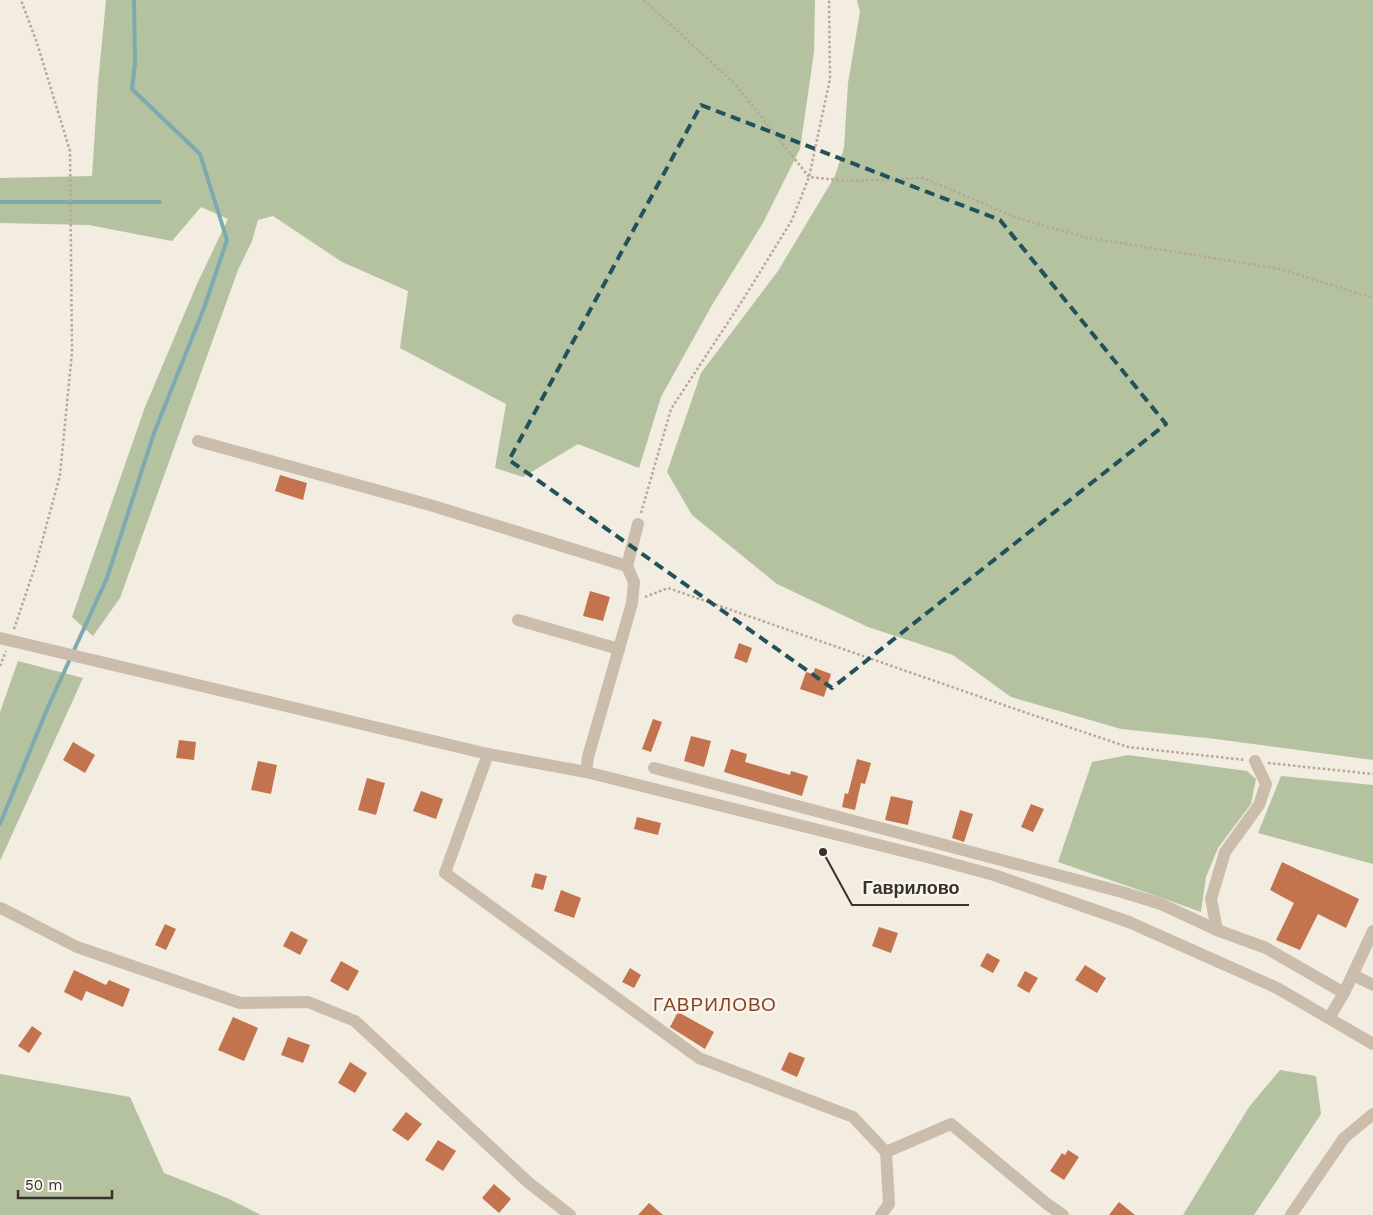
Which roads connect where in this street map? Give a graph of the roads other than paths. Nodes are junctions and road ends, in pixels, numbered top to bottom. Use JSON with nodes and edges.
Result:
{"nodes":[{"id":1,"x":198,"y":441,"type":"dead end"},
{"id":2,"x":638,"y":524,"type":"road end"},
{"id":3,"x":627,"y":566,"type":"junction"},
{"id":4,"x":518,"y":620,"type":"dead end"},
{"id":5,"x":5,"y":639,"type":"edge"},
{"id":6,"x":619,"y":649,"type":"junction"},
{"id":7,"x":488,"y":754,"type":"junction"},
{"id":8,"x":1256,"y":761,"type":"road end"},
{"id":9,"x":654,"y":768,"type":"dead end"},
{"id":10,"x":586,"y":772,"type":"junction"},
{"id":11,"x":1,"y":908,"type":"edge"},
{"id":12,"x":1217,"y":930,"type":"junction"},
{"id":13,"x":1373,"y":931,"type":"edge"},
{"id":14,"x":1352,"y":975,"type":"junction"},
{"id":15,"x":1373,"y":985,"type":"edge"},
{"id":16,"x":1344,"y":993,"type":"junction"},
{"id":17,"x":1329,"y":1018,"type":"junction"},
{"id":18,"x":1373,"y":1044,"type":"edge"},
{"id":19,"x":1373,"y":1114,"type":"edge"},
{"id":20,"x":886,"y":1152,"type":"junction"},
{"id":21,"x":570,"y":1215,"type":"edge"},
{"id":22,"x":881,"y":1215,"type":"edge"},
{"id":23,"x":1063,"y":1215,"type":"edge"},
{"id":24,"x":1290,"y":1215,"type":"edge"}],
"edges":[{"from":1,"to":3,"type":"street"},
{"from":2,"to":3,"type":"street"},
{"from":3,"to":6,"type":"street"},
{"from":4,"to":6,"type":"street"},
{"from":5,"to":7,"type":"street"},
{"from":6,"to":10,"type":"street"},
{"from":7,"to":10,"type":"street"},
{"from":7,"to":20,"type":"street"},
{"from":8,"to":12,"type":"street"},
{"from":9,"to":12,"type":"street"},
{"from":10,"to":17,"type":"street"},
{"from":11,"to":21,"type":"street"},
{"from":12,"to":16,"type":"street"},
{"from":13,"to":14,"type":"street"},
{"from":14,"to":15,"type":"street"},
{"from":14,"to":16,"type":"street"},
{"from":16,"to":17,"type":"street"},
{"from":17,"to":18,"type":"street"},
{"from":19,"to":24,"type":"street"},
{"from":20,"to":22,"type":"street"},
{"from":20,"to":23,"type":"street"}]}
